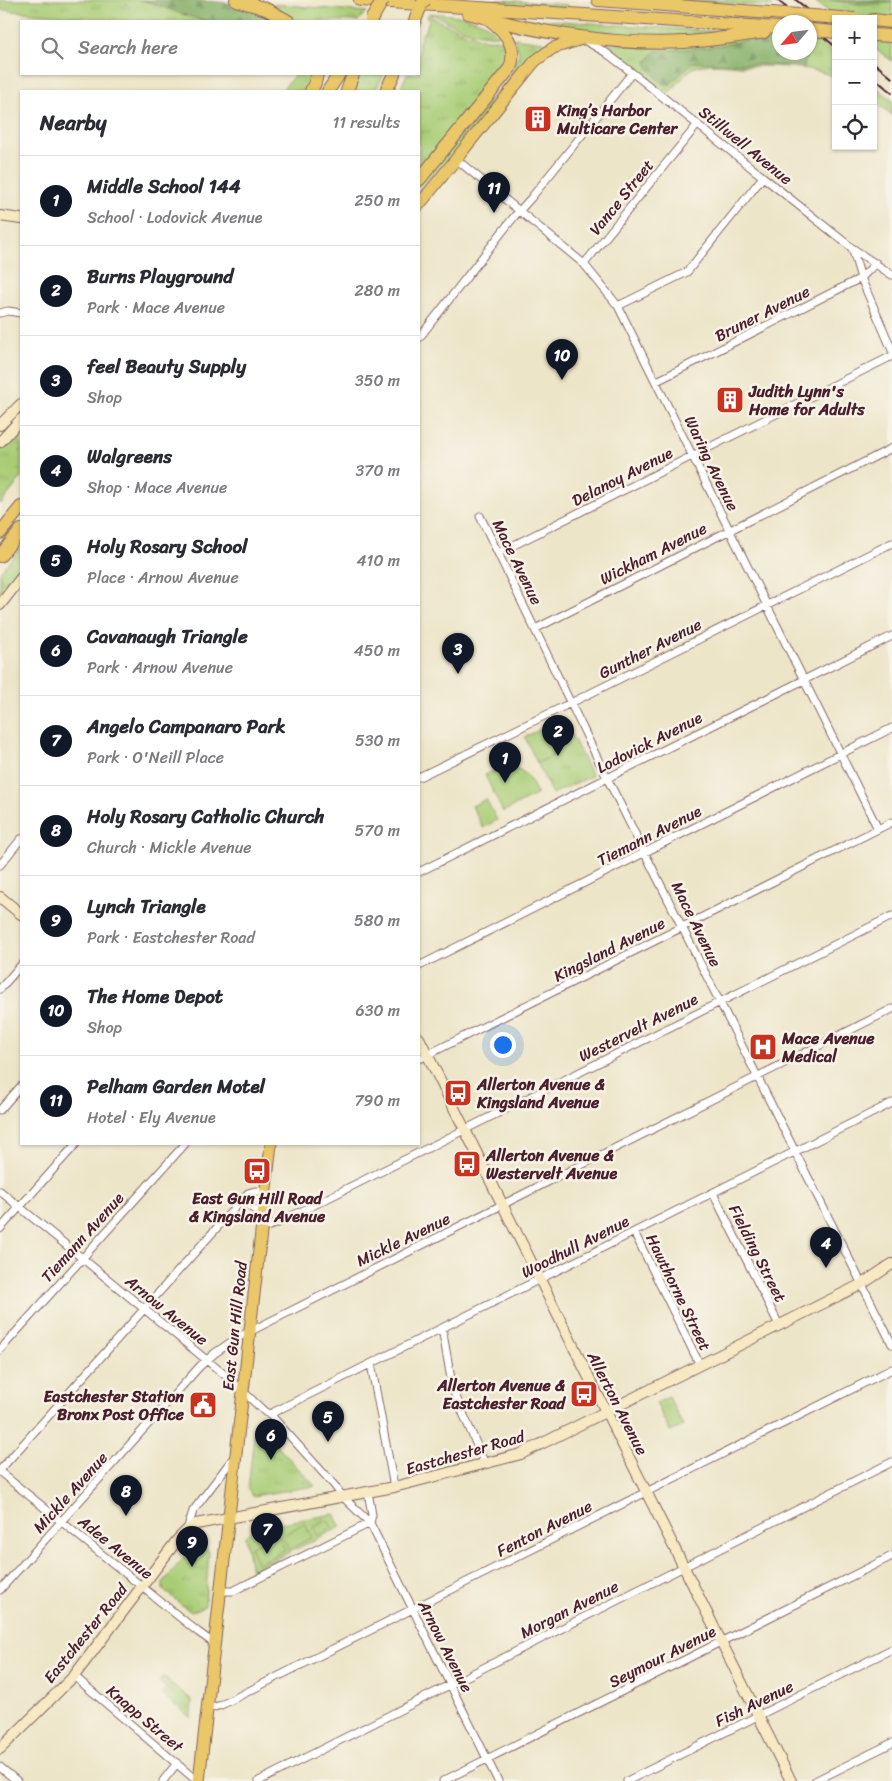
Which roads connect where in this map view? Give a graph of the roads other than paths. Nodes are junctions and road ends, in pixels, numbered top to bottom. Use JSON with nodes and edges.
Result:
{"nodes":[{"id":1,"x":236,"y":0,"type":"edge"},
{"id":2,"x":360,"y":0,"type":"edge"},
{"id":3,"x":383,"y":0,"type":"edge"},
{"id":4,"x":598,"y":0,"type":"edge"},
{"id":5,"x":423,"y":2,"type":"edge"},
{"id":6,"x":444,"y":6,"type":"junction"},
{"id":7,"x":832,"y":17,"type":"edge"},
{"id":8,"x":488,"y":18,"type":"junction"},
{"id":9,"x":286,"y":20,"type":"edge"},
{"id":10,"x":371,"y":20,"type":"edge"},
{"id":11,"x":415,"y":20,"type":"edge"},
{"id":12,"x":877,"y":20,"type":"edge"},
{"id":13,"x":892,"y":22,"type":"edge"},
{"id":14,"x":772,"y":28,"type":"edge"},
{"id":15,"x":772,"y":30,"type":"edge"},
{"id":16,"x":817,"y":31,"type":"edge"},
{"id":17,"x":832,"y":32,"type":"edge"},
{"id":18,"x":582,"y":39,"type":"junction"},
{"id":19,"x":632,"y":73,"type":"junction"},
{"id":20,"x":317,"y":75,"type":"edge"},
{"id":21,"x":337,"y":75,"type":"edge"},
{"id":22,"x":352,"y":75,"type":"edge"},
{"id":23,"x":395,"y":75,"type":"edge"},
{"id":24,"x":396,"y":75,"type":"edge"},
{"id":25,"x":312,"y":90,"type":"edge"},
{"id":26,"x":329,"y":90,"type":"edge"},
{"id":27,"x":347,"y":90,"type":"edge"},
{"id":28,"x":387,"y":90,"type":"edge"},
{"id":29,"x":392,"y":90,"type":"edge"},
{"id":30,"x":698,"y":124,"type":"junction"},
{"id":31,"x":456,"y":159,"type":"junction"},
{"id":32,"x":764,"y":177,"type":"junction"},
{"id":33,"x":420,"y":179,"type":"edge"},
{"id":34,"x":420,"y":204,"type":"edge"},
{"id":35,"x":520,"y":210,"type":"junction"},
{"id":36,"x":0,"y":216,"type":"edge"},
{"id":37,"x":20,"y":219,"type":"edge"},
{"id":38,"x":852,"y":248,"type":"junction"},
{"id":39,"x":876,"y":263,"type":"junction"},
{"id":40,"x":584,"y":264,"type":"junction"},
{"id":41,"x":892,"y":275,"type":"edge"},
{"id":42,"x":861,"y":278,"type":"junction"},
{"id":43,"x":618,"y":306,"type":"junction"},
{"id":44,"x":0,"y":313,"type":"edge"},
{"id":45,"x":20,"y":313,"type":"edge"},
{"id":46,"x":420,"y":337,"type":"edge"},
{"id":47,"x":892,"y":350,"type":"edge"},
{"id":48,"x":892,"y":356,"type":"edge"},
{"id":49,"x":657,"y":381,"type":"junction"},
{"id":50,"x":20,"y":405,"type":"edge"},
{"id":51,"x":20,"y":421,"type":"edge"},
{"id":52,"x":0,"y":426,"type":"edge"},
{"id":53,"x":0,"y":442,"type":"edge"},
{"id":54,"x":892,"y":448,"type":"edge"},
{"id":55,"x":693,"y":456,"type":"junction"},
{"id":56,"x":20,"y":502,"type":"edge"},
{"id":57,"x":20,"y":508,"type":"edge"},
{"id":58,"x":480,"y":516,"type":"dead end"},
{"id":59,"x":0,"y":519,"type":"edge"},
{"id":60,"x":729,"y":530,"type":"junction"},
{"id":61,"x":20,"y":531,"type":"edge"},
{"id":62,"x":0,"y":533,"type":"edge"},
{"id":63,"x":892,"y":543,"type":"edge"},
{"id":64,"x":498,"y":553,"type":"junction"},
{"id":65,"x":0,"y":556,"type":"edge"},
{"id":66,"x":20,"y":579,"type":"edge"},
{"id":67,"x":0,"y":605,"type":"edge"},
{"id":68,"x":767,"y":606,"type":"junction"},
{"id":69,"x":535,"y":629,"type":"junction"},
{"id":70,"x":892,"y":636,"type":"edge"},
{"id":71,"x":804,"y":680,"type":"junction"},
{"id":72,"x":571,"y":703,"type":"junction"},
{"id":73,"x":892,"y":728,"type":"edge"},
{"id":74,"x":841,"y":754,"type":"junction"},
{"id":75,"x":420,"y":777,"type":"edge"},
{"id":76,"x":607,"y":778,"type":"junction"},
{"id":77,"x":892,"y":822,"type":"edge"},
{"id":78,"x":878,"y":829,"type":"junction"},
{"id":79,"x":20,"y":840,"type":"edge"},
{"id":80,"x":646,"y":852,"type":"junction"},
{"id":81,"x":0,"y":865,"type":"edge"},
{"id":82,"x":420,"y":872,"type":"edge"},
{"id":83,"x":0,"y":897,"type":"edge"},
{"id":84,"x":20,"y":913,"type":"edge"},
{"id":85,"x":892,"y":916,"type":"edge"},
{"id":86,"x":683,"y":927,"type":"junction"},
{"id":87,"x":420,"y":965,"type":"edge"},
{"id":88,"x":20,"y":966,"type":"edge"},
{"id":89,"x":0,"y":989,"type":"edge"},
{"id":90,"x":720,"y":1002,"type":"junction"},
{"id":91,"x":892,"y":1010,"type":"edge"},
{"id":92,"x":420,"y":1043,"type":"edge"},
{"id":93,"x":423,"y":1057,"type":"edge"},
{"id":94,"x":758,"y":1076,"type":"junction"},
{"id":95,"x":20,"y":1087,"type":"edge"},
{"id":96,"x":892,"y":1103,"type":"edge"},
{"id":97,"x":0,"y":1110,"type":"edge"},
{"id":98,"x":465,"y":1130,"type":"junction"},
{"id":99,"x":75,"y":1145,"type":"edge"},
{"id":100,"x":184,"y":1145,"type":"edge"},
{"id":101,"x":271,"y":1145,"type":"edge"},
{"id":102,"x":796,"y":1151,"type":"junction"},
{"id":103,"x":0,"y":1191,"type":"edge"},
{"id":104,"x":265,"y":1192,"type":"junction"},
{"id":105,"x":712,"y":1193,"type":"junction"},
{"id":106,"x":241,"y":1201,"type":"junction"},
{"id":107,"x":503,"y":1205,"type":"junction"},
{"id":108,"x":20,"y":1207,"type":"junction"},
{"id":109,"x":263,"y":1214,"type":"junction"},
{"id":110,"x":0,"y":1229,"type":"edge"},
{"id":111,"x":261,"y":1229,"type":"junction"},
{"id":112,"x":634,"y":1232,"type":"junction"},
{"id":113,"x":82,"y":1258,"type":"junction"},
{"id":114,"x":892,"y":1264,"type":"edge"},
{"id":115,"x":540,"y":1279,"type":"junction"},
{"id":116,"x":862,"y":1284,"type":"junction"},
{"id":117,"x":144,"y":1309,"type":"junction"},
{"id":118,"x":779,"y":1325,"type":"junction"},
{"id":119,"x":442,"y":1328,"type":"junction"},
{"id":120,"x":250,"y":1331,"type":"junction"},
{"id":121,"x":892,"y":1344,"type":"edge"},
{"id":122,"x":0,"y":1350,"type":"edge"},
{"id":123,"x":207,"y":1360,"type":"junction"},
{"id":124,"x":371,"y":1364,"type":"junction"},
{"id":125,"x":700,"y":1365,"type":"junction"},
{"id":126,"x":892,"y":1369,"type":"edge"},
{"id":127,"x":243,"y":1391,"type":"junction"},
{"id":128,"x":606,"y":1412,"type":"junction"},
{"id":129,"x":270,"y":1414,"type":"junction"},
{"id":130,"x":236,"y":1454,"type":"junction"},
{"id":131,"x":892,"y":1462,"type":"edge"},
{"id":132,"x":485,"y":1464,"type":"junction"},
{"id":133,"x":0,"y":1471,"type":"edge"},
{"id":134,"x":394,"y":1487,"type":"junction"},
{"id":135,"x":368,"y":1492,"type":"junction"},
{"id":136,"x":646,"y":1492,"type":"junction"},
{"id":137,"x":343,"y":1497,"type":"junction"},
{"id":138,"x":230,"y":1517,"type":"junction"},
{"id":139,"x":62,"y":1522,"type":"junction"},
{"id":140,"x":370,"y":1524,"type":"junction"},
{"id":141,"x":187,"y":1530,"type":"junction"},
{"id":142,"x":892,"y":1556,"type":"edge"},
{"id":143,"x":684,"y":1567,"type":"junction"},
{"id":144,"x":142,"y":1586,"type":"junction"},
{"id":145,"x":0,"y":1590,"type":"edge"},
{"id":146,"x":220,"y":1591,"type":"junction"},
{"id":147,"x":412,"y":1609,"type":"junction"},
{"id":148,"x":721,"y":1642,"type":"junction"},
{"id":149,"x":215,"y":1644,"type":"junction"},
{"id":150,"x":892,"y":1649,"type":"edge"},
{"id":151,"x":74,"y":1676,"type":"junction"},
{"id":152,"x":450,"y":1684,"type":"junction"},
{"id":153,"x":208,"y":1709,"type":"junction"},
{"id":154,"x":758,"y":1716,"type":"junction"},
{"id":155,"x":892,"y":1743,"type":"edge"},
{"id":156,"x":0,"y":1749,"type":"edge"},
{"id":157,"x":487,"y":1759,"type":"junction"},
{"id":158,"x":178,"y":1763,"type":"junction"},
{"id":159,"x":0,"y":1767,"type":"edge"},
{"id":160,"x":16,"y":1781,"type":"edge"},
{"id":161,"x":163,"y":1781,"type":"edge"},
{"id":162,"x":198,"y":1781,"type":"edge"},
{"id":163,"x":259,"y":1781,"type":"edge"},
{"id":164,"x":444,"y":1781,"type":"edge"},
{"id":165,"x":498,"y":1781,"type":"edge"},
{"id":166,"x":627,"y":1781,"type":"edge"},
{"id":167,"x":791,"y":1781,"type":"edge"},
{"id":168,"x":816,"y":1781,"type":"edge"}],
"edges":[{"from":1,"to":9,"type":"highway"},
{"from":2,"to":6,"type":"highway"},
{"from":3,"to":10,"type":"highway","bridge":true},
{"from":4,"to":7,"type":"highway","bridge":true},
{"from":5,"to":11,"type":"highway"},
{"from":6,"to":8,"type":"highway"},
{"from":6,"to":14,"type":"highway"},
{"from":8,"to":18,"type":"highway"},
{"from":8,"to":33,"type":"highway"},
{"from":12,"to":13,"type":"highway"},
{"from":15,"to":18,"type":"highway"},
{"from":16,"to":17,"type":"highway","bridge":true},
{"from":18,"to":19,"type":"street","name":"Stillwell Avenue"},
{"from":18,"to":31,"type":"main road"},
{"from":19,"to":30,"type":"street","name":"Stillwell Avenue"},
{"from":19,"to":35,"type":"street"},
{"from":20,"to":25,"type":"highway"},
{"from":21,"to":26,"type":"highway"},
{"from":22,"to":27,"type":"highway"},
{"from":23,"to":28,"type":"highway"},
{"from":24,"to":29,"type":"highway"},
{"from":30,"to":32,"type":"street","name":"Stillwell Avenue"},
{"from":30,"to":40,"type":"street","name":"Vance Street"},
{"from":31,"to":34,"type":"main road"},
{"from":31,"to":35,"type":"street","name":"Waring Avenue"},
{"from":32,"to":38,"type":"street","name":"Stillwell Avenue"},
{"from":32,"to":43,"type":"street"},
{"from":35,"to":40,"type":"street","name":"Waring Avenue"},
{"from":35,"to":46,"type":"street"},
{"from":36,"to":37,"type":"main road"},
{"from":38,"to":39,"type":"street","name":"Stillwell Avenue"},
{"from":38,"to":42,"type":"street"},
{"from":39,"to":41,"type":"street","name":"Stillwell Avenue"},
{"from":39,"to":42,"type":"street","name":"Bruner Avenue"},
{"from":40,"to":43,"type":"street","name":"Waring Avenue"},
{"from":42,"to":47,"type":"street"},
{"from":42,"to":49,"type":"street","name":"Bruner Avenue"},
{"from":43,"to":49,"type":"street","name":"Waring Avenue"},
{"from":44,"to":45,"type":"street"},
{"from":48,"to":55,"type":"street","name":"Delanoy Avenue"},
{"from":49,"to":55,"type":"street","name":"Waring Avenue"},
{"from":50,"to":52,"type":"main road"},
{"from":51,"to":53,"type":"main road"},
{"from":54,"to":60,"type":"street","name":"Wickham Avenue"},
{"from":55,"to":60,"type":"street","name":"Waring Avenue"},
{"from":55,"to":64,"type":"street","name":"Delanoy Avenue"},
{"from":56,"to":59,"type":"highway"},
{"from":57,"to":62,"type":"highway"},
{"from":58,"to":64,"type":"street","name":"Mace Avenue"},
{"from":60,"to":68,"type":"street","name":"Waring Avenue"},
{"from":60,"to":69,"type":"street","name":"Wickham Avenue"},
{"from":61,"to":65,"type":"highway"},
{"from":63,"to":68,"type":"street","name":"Gunther Avenue"},
{"from":64,"to":69,"type":"street","name":"Mace Avenue"},
{"from":66,"to":67,"type":"main road"},
{"from":68,"to":71,"type":"street","name":"Waring Avenue"},
{"from":68,"to":72,"type":"street","name":"Gunther Avenue"},
{"from":69,"to":72,"type":"street","name":"Mace Avenue"},
{"from":70,"to":71,"type":"street","name":"Lodovick Avenue"},
{"from":71,"to":74,"type":"street","name":"Waring Avenue"},
{"from":71,"to":76,"type":"street","name":"Lodovick Avenue"},
{"from":72,"to":75,"type":"street","name":"Gunther Avenue"},
{"from":72,"to":76,"type":"street","name":"Mace Avenue"},
{"from":73,"to":74,"type":"street","name":"Tiemann Avenue"},
{"from":74,"to":78,"type":"street","name":"Waring Avenue"},
{"from":74,"to":80,"type":"street","name":"Tiemann Avenue"},
{"from":76,"to":80,"type":"street","name":"Mace Avenue"},
{"from":76,"to":82,"type":"street","name":"Lodovick Avenue"},
{"from":77,"to":78,"type":"street","name":"Kingsland Avenue"},
{"from":78,"to":86,"type":"street","name":"Kingsland Avenue"},
{"from":79,"to":81,"type":"street"},
{"from":80,"to":86,"type":"street","name":"Mace Avenue"},
{"from":80,"to":87,"type":"street","name":"Tiemann Avenue"},
{"from":83,"to":84,"type":"main road"},
{"from":85,"to":90,"type":"street","name":"Westervelt Avenue"},
{"from":86,"to":90,"type":"street","name":"Mace Avenue"},
{"from":86,"to":93,"type":"street","name":"Kingsland Avenue"},
{"from":88,"to":89,"type":"street"},
{"from":90,"to":94,"type":"street","name":"Mace Avenue"},
{"from":90,"to":98,"type":"street","name":"Westervelt Avenue"},
{"from":91,"to":94,"type":"street","name":"Mickle Avenue"},
{"from":92,"to":93,"type":"main road","name":"Allerton Avenue"},
{"from":93,"to":98,"type":"main road","name":"Allerton Avenue"},
{"from":94,"to":102,"type":"street","name":"Mace Avenue"},
{"from":94,"to":107,"type":"street","name":"Mickle Avenue"},
{"from":95,"to":97,"type":"street"},
{"from":96,"to":102,"type":"street","name":"Woodhull Avenue"},
{"from":98,"to":107,"type":"main road","name":"Allerton Avenue"},
{"from":98,"to":111,"type":"street","name":"Westervelt Avenue"},
{"from":99,"to":108,"type":"street"},
{"from":100,"to":113,"type":"street","name":"Tiemann Avenue"},
{"from":101,"to":104,"type":"main road","name":"East Gun Hill Road"},
{"from":102,"to":105,"type":"street","name":"Woodhull Avenue"},
{"from":102,"to":116,"type":"street","name":"Mace Avenue"},
{"from":103,"to":108,"type":"street","name":"Arnow Avenue"},
{"from":104,"to":106,"type":"street"},
{"from":104,"to":109,"type":"main road","name":"East Gun Hill Road"},
{"from":105,"to":112,"type":"street","name":"Woodhull Avenue"},
{"from":105,"to":118,"type":"street","name":"Fielding Street"},
{"from":106,"to":109,"type":"street"},
{"from":106,"to":117,"type":"street"},
{"from":107,"to":115,"type":"main road","name":"Allerton Avenue"},
{"from":107,"to":120,"type":"street","name":"Mickle Avenue"},
{"from":108,"to":110,"type":"street"},
{"from":108,"to":113,"type":"street","name":"Arnow Avenue"},
{"from":109,"to":111,"type":"main road","name":"East Gun Hill Road"},
{"from":111,"to":120,"type":"main road","name":"East Gun Hill Road"},
{"from":112,"to":115,"type":"street","name":"Woodhull Avenue"},
{"from":112,"to":125,"type":"street","name":"Hawthorne Street"},
{"from":113,"to":117,"type":"street","name":"Arnow Avenue"},
{"from":113,"to":122,"type":"street","name":"Tiemann Avenue"},
{"from":114,"to":116,"type":"main road","name":"Eastchester Road"},
{"from":115,"to":119,"type":"street","name":"Woodhull Avenue"},
{"from":115,"to":128,"type":"main road","name":"Allerton Avenue"},
{"from":116,"to":118,"type":"main road","name":"Eastchester Road"},
{"from":116,"to":121,"type":"street","name":"Mace Avenue"},
{"from":117,"to":123,"type":"street","name":"Arnow Avenue"},
{"from":117,"to":133,"type":"street"},
{"from":118,"to":125,"type":"main road","name":"Eastchester Road"},
{"from":119,"to":124,"type":"street","name":"Woodhull Avenue"},
{"from":119,"to":132,"type":"street"},
{"from":120,"to":123,"type":"street","name":"Mickle Avenue"},
{"from":120,"to":127,"type":"main road","name":"East Gun Hill Road"},
{"from":123,"to":127,"type":"street","name":"Arnow Avenue"},
{"from":123,"to":139,"type":"street","name":"Mickle Avenue"},
{"from":124,"to":129,"type":"street","name":"Woodhull Avenue"},
{"from":124,"to":134,"type":"street"},
{"from":125,"to":128,"type":"main road","name":"Eastchester Road"},
{"from":126,"to":136,"type":"street","name":"Fenton Avenue"},
{"from":127,"to":129,"type":"street","name":"Arnow Avenue"},
{"from":127,"to":130,"type":"main road","name":"East Gun Hill Road"},
{"from":128,"to":132,"type":"main road","name":"Eastchester Road"},
{"from":128,"to":136,"type":"main road","name":"Allerton Avenue"},
{"from":129,"to":137,"type":"street","name":"Arnow Avenue"},
{"from":130,"to":138,"type":"main road","name":"East Gun Hill Road"},
{"from":130,"to":141,"type":"street","name":"Eastchester Road"},
{"from":131,"to":143,"type":"street","name":"Morgan Avenue"},
{"from":132,"to":134,"type":"main road","name":"Eastchester Road"},
{"from":133,"to":139,"type":"street","name":"Adee Avenue"},
{"from":134,"to":135,"type":"main road","name":"Eastchester Road"},
{"from":135,"to":137,"type":"main road","name":"Eastchester Road"},
{"from":135,"to":140,"type":"street","name":"Arnow Avenue"},
{"from":136,"to":143,"type":"main road","name":"Allerton Avenue"},
{"from":136,"to":147,"type":"street","name":"Fenton Avenue"},
{"from":137,"to":138,"type":"main road","name":"Eastchester Road"},
{"from":137,"to":140,"type":"street","name":"Arnow Avenue"},
{"from":138,"to":141,"type":"main road","name":"Eastchester Road"},
{"from":138,"to":146,"type":"main road","name":"East Gun Hill Road"},
{"from":139,"to":144,"type":"street","name":"Adee Avenue"},
{"from":139,"to":145,"type":"street","name":"Mickle Avenue"},
{"from":140,"to":146,"type":"street"},
{"from":140,"to":147,"type":"street","name":"Arnow Avenue"},
{"from":141,"to":144,"type":"main road","name":"Eastchester Road"},
{"from":142,"to":148,"type":"street","name":"Seymour Avenue"},
{"from":143,"to":148,"type":"main road","name":"Allerton Avenue"},
{"from":143,"to":152,"type":"street","name":"Morgan Avenue"},
{"from":144,"to":149,"type":"street","name":"Adee Avenue"},
{"from":144,"to":151,"type":"main road","name":"Eastchester Road"},
{"from":146,"to":149,"type":"main road","name":"East Gun Hill Road"},
{"from":147,"to":152,"type":"street","name":"Arnow Avenue"},
{"from":147,"to":153,"type":"street","name":"Fenton Avenue"},
{"from":148,"to":154,"type":"main road","name":"Allerton Avenue"},
{"from":148,"to":157,"type":"street","name":"Seymour Avenue"},
{"from":149,"to":153,"type":"main road","name":"East Gun Hill Road"},
{"from":150,"to":154,"type":"street","name":"Fish Avenue"},
{"from":151,"to":156,"type":"main road","name":"Eastchester Road"},
{"from":151,"to":158,"type":"street","name":"Knapp Street"},
{"from":152,"to":157,"type":"street","name":"Arnow Avenue"},
{"from":152,"to":163,"type":"street","name":"Morgan Avenue"},
{"from":153,"to":162,"type":"main road","name":"East Gun Hill Road"},
{"from":154,"to":166,"type":"street","name":"Fish Avenue"},
{"from":154,"to":167,"type":"main road","name":"Allerton Avenue"},
{"from":155,"to":168,"type":"street"},
{"from":157,"to":164,"type":"street","name":"Seymour Avenue"},
{"from":157,"to":165,"type":"street","name":"Arnow Avenue"},
{"from":158,"to":161,"type":"street"},
{"from":158,"to":162,"type":"street","name":"Knapp Street"},
{"from":159,"to":160,"type":"street"}]}
